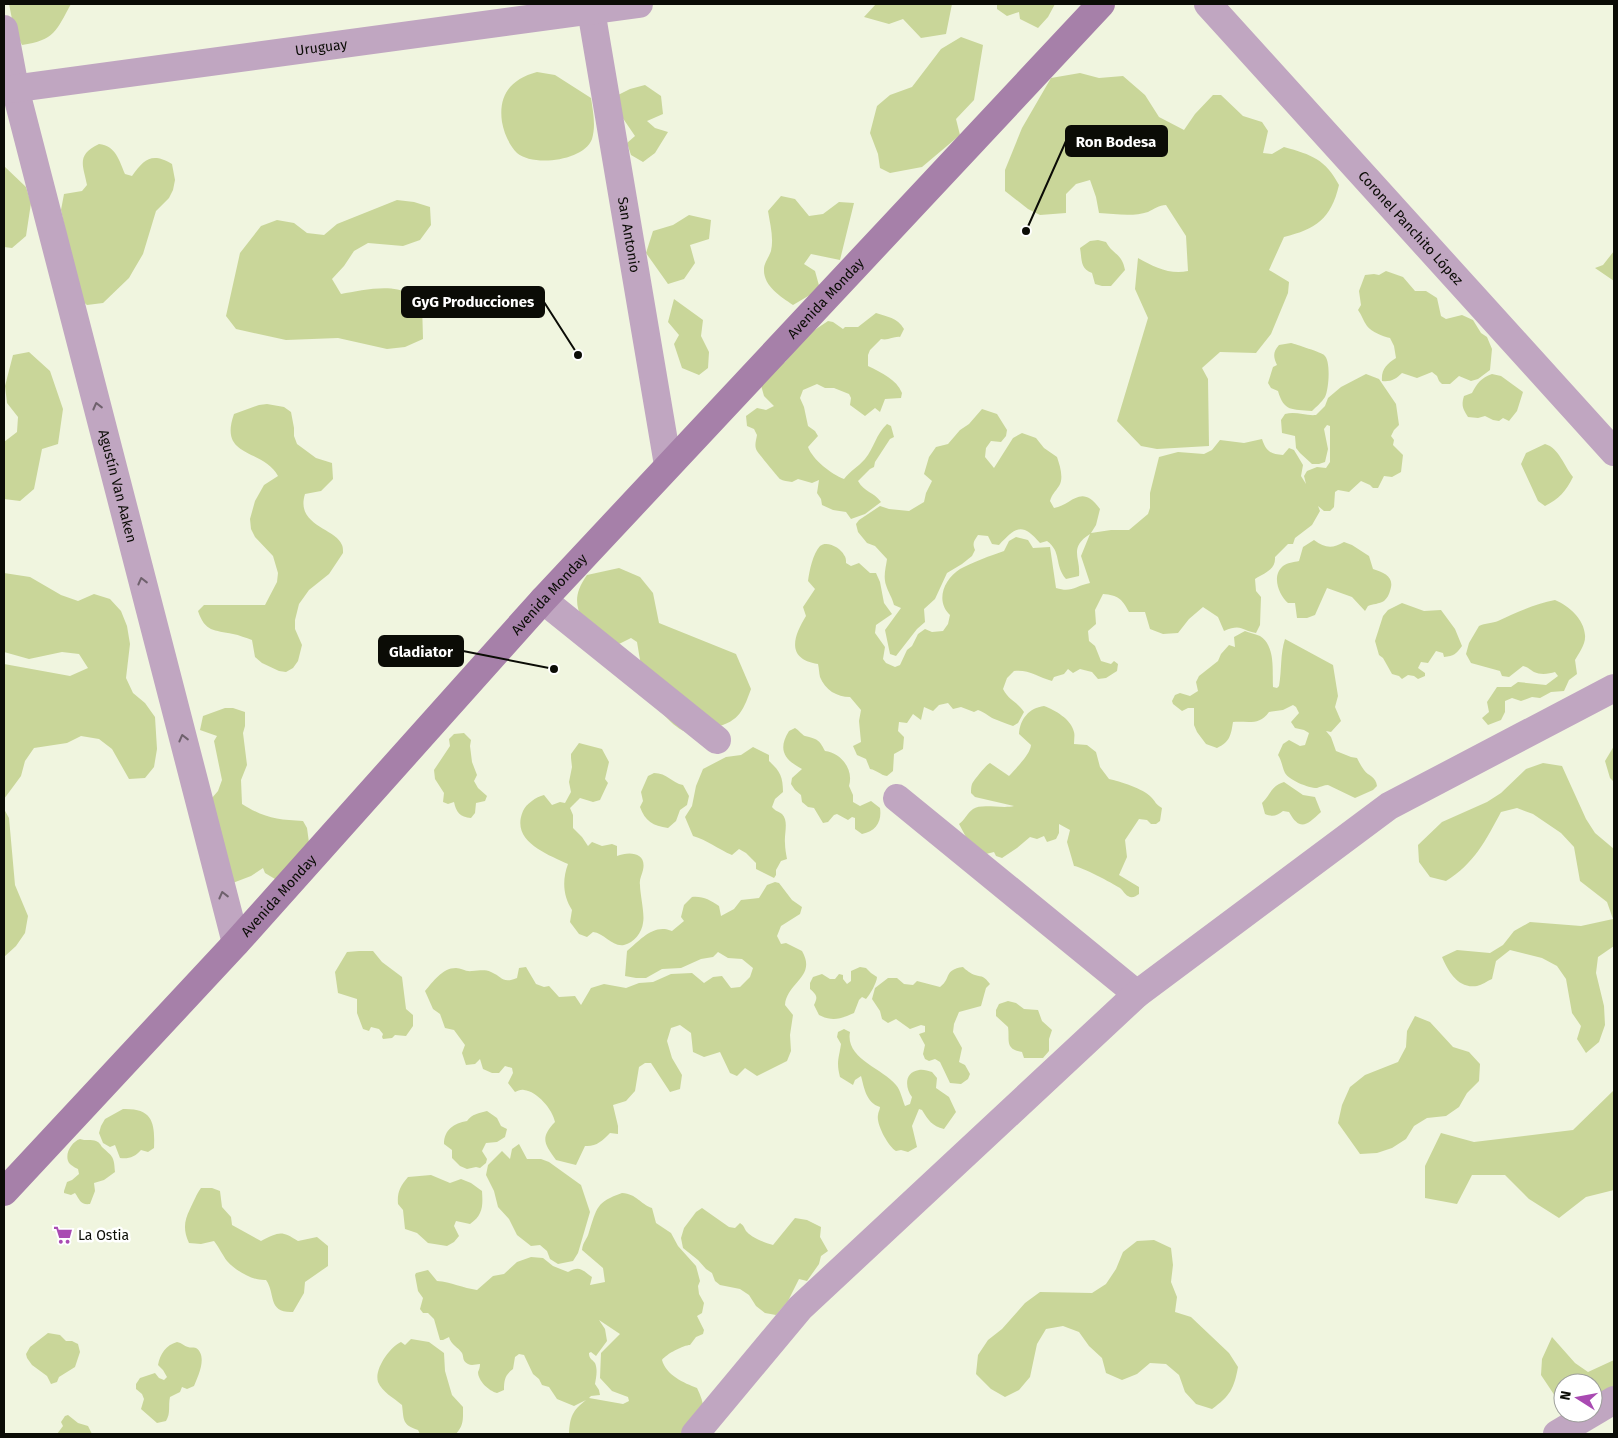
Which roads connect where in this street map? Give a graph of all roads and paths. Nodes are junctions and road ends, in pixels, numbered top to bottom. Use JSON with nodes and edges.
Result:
{"nodes":[{"id":1,"x":638,"y":4,"type":"edge"},
{"id":2,"x":1101,"y":4,"type":"edge"},
{"id":3,"x":1208,"y":4,"type":"edge"},
{"id":4,"x":591,"y":6,"type":"edge"},
{"id":5,"x":4,"y":29,"type":"edge"},
{"id":6,"x":10,"y":89,"type":"edge"},
{"id":7,"x":1614,"y":452,"type":"edge"},
{"id":8,"x":668,"y":465,"type":"junction"},
{"id":9,"x":542,"y":600,"type":"junction"},
{"id":10,"x":1614,"y":688,"type":"edge"},
{"id":11,"x":717,"y":740,"type":"dead end"},
{"id":12,"x":897,"y":798,"type":"dead end"},
{"id":13,"x":236,"y":943,"type":"junction"},
{"id":14,"x":1137,"y":994,"type":"junction"},
{"id":15,"x":4,"y":1192,"type":"edge"},
{"id":16,"x":1614,"y":1400,"type":"edge"},
{"id":17,"x":695,"y":1434,"type":"edge"},
{"id":18,"x":1557,"y":1434,"type":"edge"}],
"edges":[{"from":1,"to":4,"type":"street","name":"Uruguay"},
{"from":2,"to":8,"type":"main road","name":"Avenida Monday"},
{"from":3,"to":7,"type":"street","name":"Coronel Panchito López"},
{"from":4,"to":6,"type":"street","name":"Uruguay"},
{"from":4,"to":8,"type":"street","name":"San Antonio"},
{"from":5,"to":6,"type":"street","name":"Agustín Van Aaken"},
{"from":13,"to":6,"type":"street","name":"Agustín Van Aaken","one_way":true},
{"from":8,"to":9,"type":"main road","name":"Avenida Monday"},
{"from":9,"to":11,"type":"street"},
{"from":9,"to":13,"type":"main road","name":"Avenida Monday"},
{"from":10,"to":14,"type":"street"},
{"from":12,"to":14,"type":"street"},
{"from":13,"to":15,"type":"main road","name":"Avenida Monday"},
{"from":14,"to":17,"type":"street"},
{"from":16,"to":18,"type":"street"}]}
